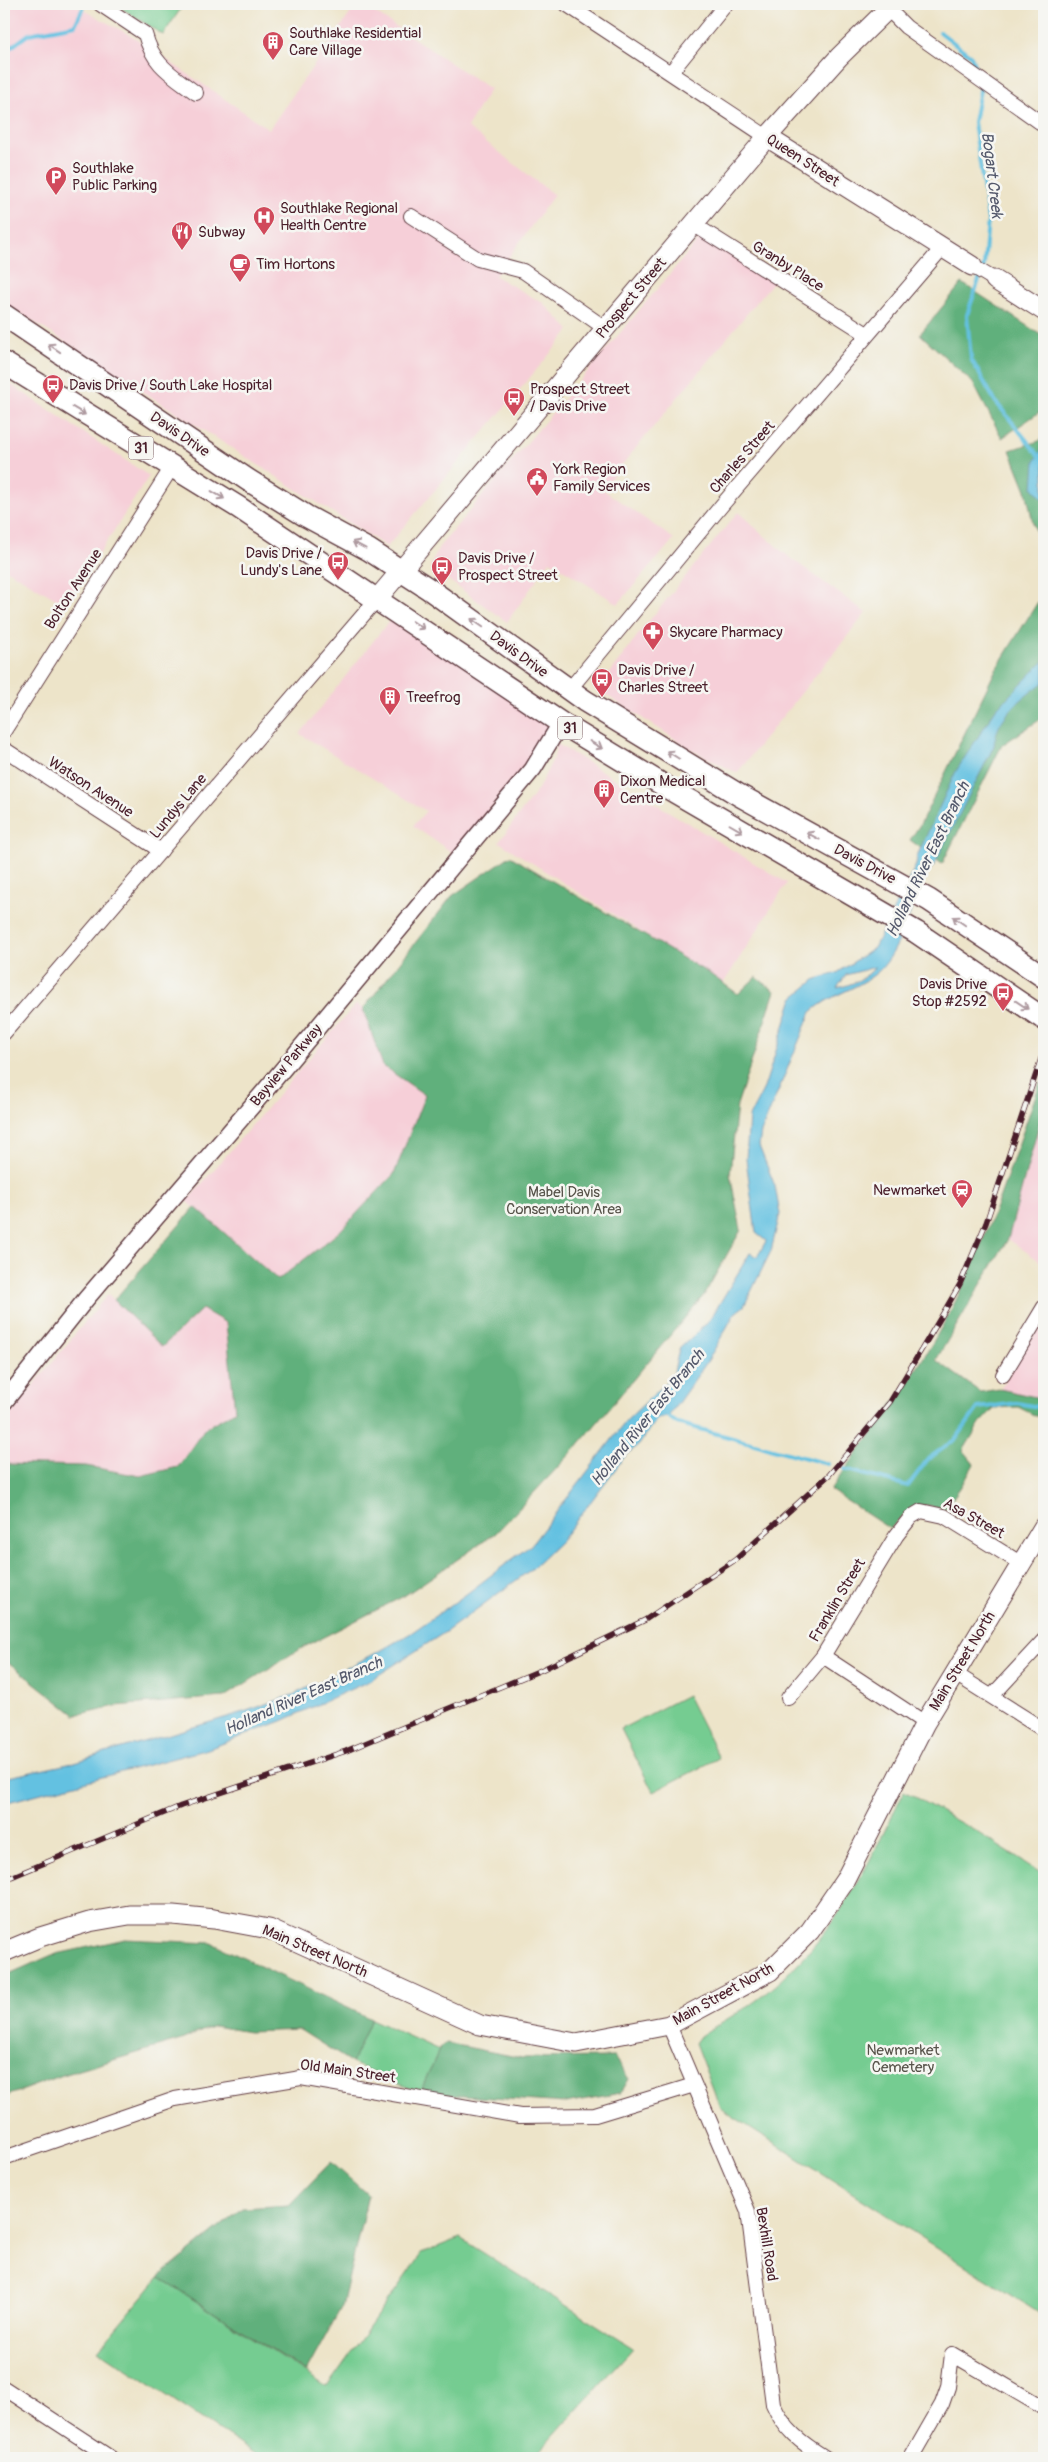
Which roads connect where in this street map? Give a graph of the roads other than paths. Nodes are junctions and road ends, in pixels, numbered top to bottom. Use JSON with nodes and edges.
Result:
{"nodes":[{"id":1,"x":100,"y":4,"type":"edge"},
{"id":2,"x":566,"y":4,"type":"edge"},
{"id":3,"x":726,"y":4,"type":"edge"},
{"id":4,"x":891,"y":6,"type":"edge"},
{"id":5,"x":671,"y":72,"type":"junction"},
{"id":6,"x":196,"y":92,"type":"dead end"},
{"id":7,"x":1044,"y":125,"type":"edge"},
{"id":8,"x":767,"y":137,"type":"junction"},
{"id":9,"x":411,"y":216,"type":"dead end"},
{"id":10,"x":693,"y":224,"type":"junction"},
{"id":11,"x":943,"y":247,"type":"junction"},
{"id":12,"x":972,"y":266,"type":"joint"},
{"id":13,"x":995,"y":280,"type":"joint"},
{"id":14,"x":1044,"y":311,"type":"edge"},
{"id":15,"x":4,"y":315,"type":"edge"},
{"id":16,"x":605,"y":328,"type":"junction"},
{"id":17,"x":867,"y":334,"type":"junction"},
{"id":18,"x":4,"y":363,"type":"edge"},
{"id":19,"x":172,"y":467,"type":"junction"},
{"id":20,"x":401,"y":571,"type":"junction"},
{"id":21,"x":377,"y":599,"type":"junction"},
{"id":22,"x":569,"y":690,"type":"junction"},
{"id":23,"x":561,"y":723,"type":"junction"},
{"id":24,"x":4,"y":730,"type":"edge"},
{"id":25,"x":4,"y":750,"type":"edge"},
{"id":26,"x":161,"y":851,"type":"junction"},
{"id":27,"x":1044,"y":977,"type":"edge"},
{"id":28,"x":1044,"y":1019,"type":"edge"},
{"id":29,"x":4,"y":1033,"type":"edge"},
{"id":30,"x":1044,"y":1307,"type":"edge"},
{"id":31,"x":1002,"y":1375,"type":"dead end"},
{"id":32,"x":4,"y":1402,"type":"edge"},
{"id":33,"x":911,"y":1516,"type":"joint"},
{"id":34,"x":1044,"y":1526,"type":"edge"},
{"id":35,"x":1020,"y":1563,"type":"junction"},
{"id":36,"x":1044,"y":1640,"type":"edge"},
{"id":37,"x":823,"y":1656,"type":"junction"},
{"id":38,"x":954,"y":1673,"type":"junction"},
{"id":39,"x":992,"y":1696,"type":"junction"},
{"id":40,"x":788,"y":1698,"type":"dead end"},
{"id":41,"x":924,"y":1723,"type":"junction"},
{"id":42,"x":1044,"y":1730,"type":"edge"},
{"id":43,"x":4,"y":1952,"type":"edge"},
{"id":44,"x":668,"y":2025,"type":"junction"},
{"id":45,"x":694,"y":2085,"type":"junction"},
{"id":46,"x":4,"y":2158,"type":"edge"},
{"id":47,"x":4,"y":2388,"type":"edge"},
{"id":48,"x":1044,"y":2408,"type":"edge"},
{"id":49,"x":111,"y":2458,"type":"edge"},
{"id":50,"x":826,"y":2458,"type":"edge"},
{"id":51,"x":911,"y":2458,"type":"edge"}],
"edges":[{"from":1,"to":6,"type":"street"},
{"from":2,"to":5,"type":"street","name":"Queen Street"},
{"from":3,"to":5,"type":"street"},
{"from":4,"to":7,"type":"street"},
{"from":4,"to":8,"type":"main road","name":"Prospect Street"},
{"from":5,"to":8,"type":"street","name":"Queen Street"},
{"from":8,"to":10,"type":"main road","name":"Prospect Street"},
{"from":8,"to":11,"type":"main road","name":"Queen Street"},
{"from":9,"to":16,"type":"street"},
{"from":10,"to":16,"type":"main road","name":"Prospect Street"},
{"from":10,"to":17,"type":"street","name":"Granby Place"},
{"from":11,"to":12,"type":"main road","name":"Queen Street"},
{"from":11,"to":17,"type":"street","name":"Charles Street"},
{"from":12,"to":13,"type":"street","name":"Queen Street"},
{"from":13,"to":14,"type":"main road","name":"Queen Street"},
{"from":20,"to":15,"type":"main road","name":"Davis Drive","number":"31","one_way":true},
{"from":16,"to":20,"type":"main road","name":"Prospect Street"},
{"from":17,"to":22,"type":"street","name":"Charles Street"},
{"from":18,"to":19,"type":"main road","name":"Davis Drive","number":"31","one_way":true},
{"from":19,"to":21,"type":"main road","name":"Davis Drive","number":"31","one_way":true},
{"from":19,"to":24,"type":"street","name":"Bolton Avenue"},
{"from":20,"to":21,"type":"main road","name":"Prospect Street"},
{"from":22,"to":20,"type":"main road","name":"Davis Drive","number":"31","one_way":true},
{"from":21,"to":23,"type":"main road","name":"Davis Drive","number":"31","one_way":true},
{"from":21,"to":26,"type":"street","name":"Lundys Lane"},
{"from":27,"to":22,"type":"main road","name":"Davis Drive","number":"31","one_way":true},
{"from":23,"to":28,"type":"main road","name":"Davis Drive","number":"31","one_way":true},
{"from":23,"to":32,"type":"street","name":"Bayview Parkway"},
{"from":25,"to":26,"type":"street","name":"Watson Avenue"},
{"from":26,"to":29,"type":"street","name":"Lundys Lane"},
{"from":30,"to":31,"type":"street"},
{"from":33,"to":35,"type":"street","name":"Asa Street"},
{"from":33,"to":37,"type":"street","name":"Franklin Street"},
{"from":34,"to":35,"type":"main road","name":"Main Street North"},
{"from":35,"to":38,"type":"main road","name":"Main Street North"},
{"from":36,"to":39,"type":"street"},
{"from":37,"to":40,"type":"street","name":"Franklin Street"},
{"from":37,"to":41,"type":"street"},
{"from":38,"to":39,"type":"street"},
{"from":38,"to":41,"type":"main road","name":"Main Street North"},
{"from":39,"to":42,"type":"street"},
{"from":41,"to":44,"type":"main road","name":"Main Street North"},
{"from":43,"to":44,"type":"main road","name":"Main Street North"},
{"from":44,"to":45,"type":"street","name":"Bexhill Road"},
{"from":45,"to":46,"type":"street","name":"Old Main Street"},
{"from":45,"to":50,"type":"street","name":"Bexhill Road"},
{"from":47,"to":49,"type":"street"},
{"from":48,"to":51,"type":"street"}]}
